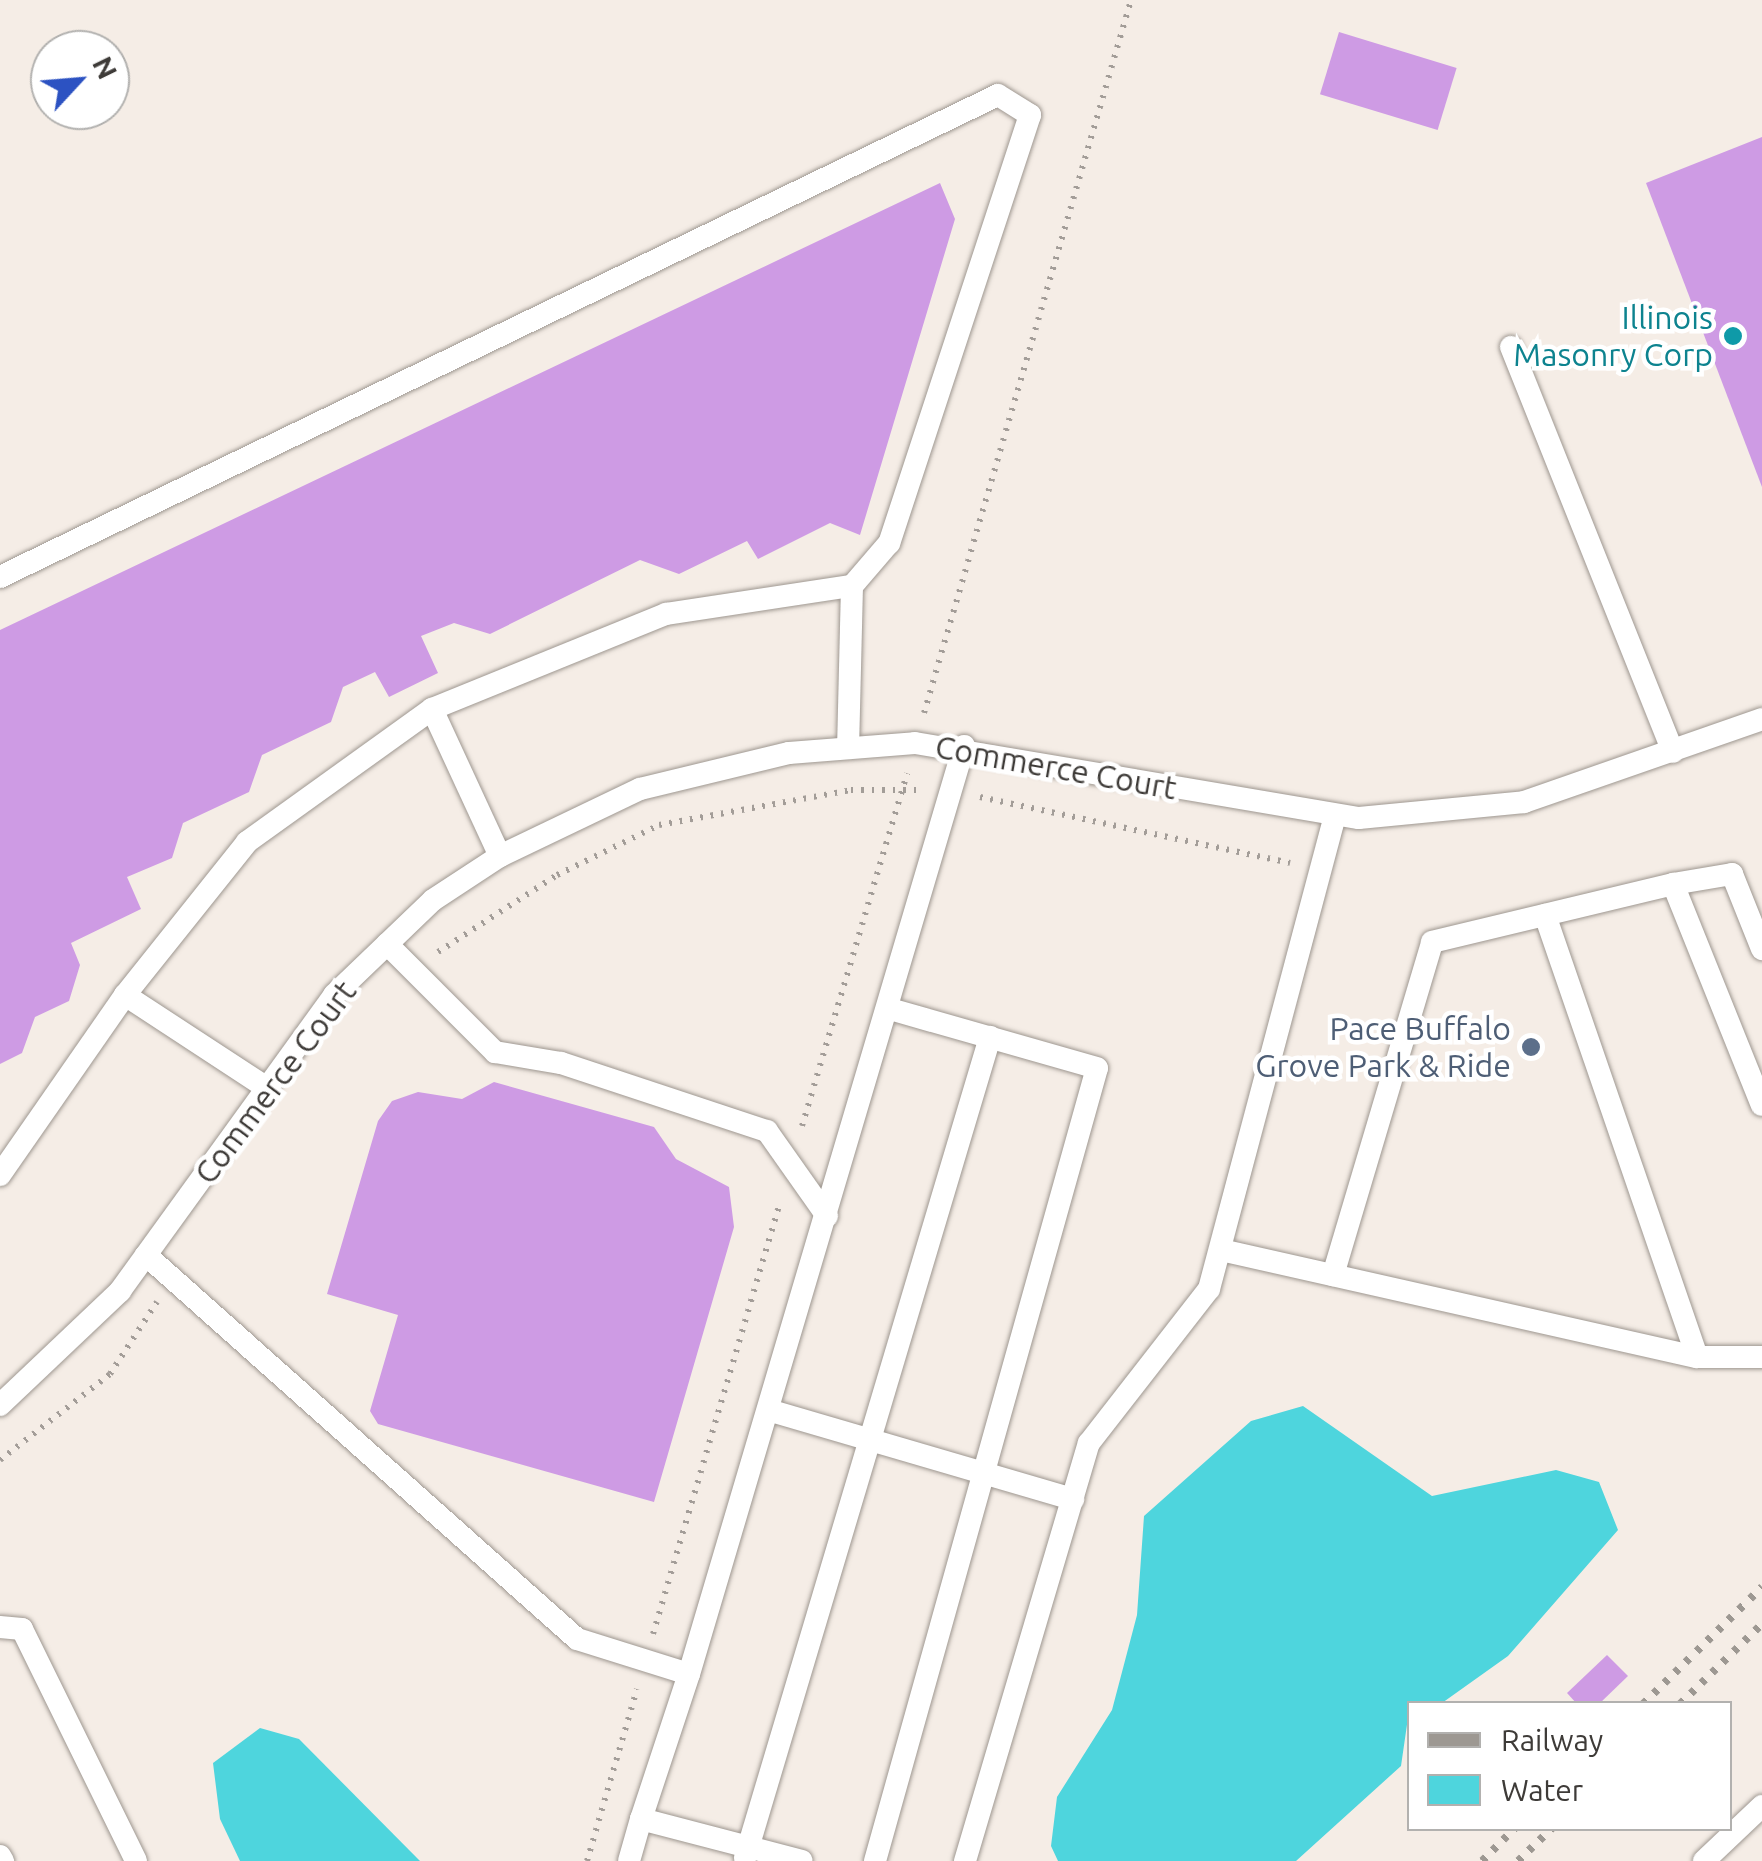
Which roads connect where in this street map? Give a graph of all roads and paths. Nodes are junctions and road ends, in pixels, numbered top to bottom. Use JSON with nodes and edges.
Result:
{"nodes":[{"id":1,"x":1131,"y":0,"type":"edge"},
{"id":2,"x":1511,"y":347,"type":"dead end"},
{"id":3,"x":0,"y":577,"type":"edge"},
{"id":4,"x":852,"y":586,"type":"junction"},
{"id":5,"x":432,"y":709,"type":"junction"},
{"id":6,"x":1762,"y":719,"type":"edge"},
{"id":7,"x":915,"y":743,"type":"junction"},
{"id":8,"x":964,"y":746,"type":"junction"},
{"id":9,"x":848,"y":748,"type":"junction"},
{"id":10,"x":1672,"y":752,"type":"junction"},
{"id":11,"x":902,"y":790,"type":"junction"},
{"id":12,"x":951,"y":791,"type":"junction"},
{"id":13,"x":1335,"y":816,"type":"junction"},
{"id":14,"x":500,"y":856,"type":"junction"},
{"id":15,"x":1321,"y":869,"type":"junction"},
{"id":16,"x":1673,"y":884,"type":"junction"},
{"id":17,"x":1544,"y":915,"type":"junction"},
{"id":18,"x":387,"y":944,"type":"junction"},
{"id":19,"x":1762,"y":949,"type":"edge"},
{"id":20,"x":414,"y":970,"type":"junction"},
{"id":21,"x":126,"y":995,"type":"junction"},
{"id":22,"x":887,"y":1008,"type":"junction"},
{"id":23,"x":990,"y":1038,"type":"junction"},
{"id":24,"x":267,"y":1088,"type":"junction"},
{"id":25,"x":1762,"y":1105,"type":"edge"},
{"id":26,"x":790,"y":1163,"type":"junction"},
{"id":27,"x":0,"y":1175,"type":"edge"},
{"id":28,"x":827,"y":1216,"type":"junction"},
{"id":29,"x":1220,"y":1250,"type":"junction"},
{"id":30,"x":146,"y":1255,"type":"junction"},
{"id":31,"x":1333,"y":1275,"type":"junction"},
{"id":32,"x":172,"y":1280,"type":"junction"},
{"id":33,"x":1697,"y":1356,"type":"junction"},
{"id":34,"x":1762,"y":1357,"type":"edge"},
{"id":35,"x":0,"y":1404,"type":"edge"},
{"id":36,"x":768,"y":1410,"type":"junction"},
{"id":37,"x":870,"y":1440,"type":"junction"},
{"id":38,"x":0,"y":1460,"type":"edge"},
{"id":39,"x":984,"y":1473,"type":"junction"},
{"id":40,"x":1072,"y":1499,"type":"junction"},
{"id":41,"x":0,"y":1627,"type":"edge"},
{"id":42,"x":645,"y":1660,"type":"junction"},
{"id":43,"x":689,"y":1674,"type":"junction"},
{"id":44,"x":1762,"y":1806,"type":"edge"},
{"id":45,"x":641,"y":1819,"type":"junction"},
{"id":46,"x":746,"y":1854,"type":"edge"},
{"id":47,"x":136,"y":1861,"type":"edge"},
{"id":48,"x":587,"y":1861,"type":"edge"},
{"id":49,"x":629,"y":1861,"type":"edge"},
{"id":50,"x":802,"y":1861,"type":"edge"},
{"id":51,"x":874,"y":1861,"type":"edge"},
{"id":52,"x":965,"y":1861,"type":"edge"},
{"id":53,"x":1704,"y":1861,"type":"edge"}],
"edges":[{"from":1,"to":7,"type":"path"},
{"from":2,"to":10,"type":"lane"},
{"from":3,"to":4,"type":"lane"},
{"from":4,"to":5,"type":"lane"},
{"from":4,"to":9,"type":"lane"},
{"from":5,"to":14,"type":"lane"},
{"from":5,"to":21,"type":"lane"},
{"from":6,"to":10,"type":"lane","name":"Commerce Court"},
{"from":7,"to":8,"type":"lane","name":"Commerce Court"},
{"from":7,"to":9,"type":"lane","name":"Commerce Court"},
{"from":7,"to":11,"type":"path"},
{"from":8,"to":12,"type":"lane"},
{"from":8,"to":13,"type":"lane","name":"Commerce Court"},
{"from":9,"to":14,"type":"lane","name":"Commerce Court"},
{"from":10,"to":13,"type":"lane","name":"Commerce Court"},
{"from":11,"to":12,"type":"path"},
{"from":11,"to":20,"type":"path"},
{"from":11,"to":26,"type":"path"},
{"from":12,"to":15,"type":"path"},
{"from":12,"to":22,"type":"lane"},
{"from":13,"to":15,"type":"lane"},
{"from":14,"to":18,"type":"lane","name":"Commerce Court"},
{"from":15,"to":29,"type":"lane"},
{"from":16,"to":17,"type":"lane"},
{"from":16,"to":19,"type":"lane"},
{"from":16,"to":25,"type":"lane"},
{"from":17,"to":31,"type":"lane"},
{"from":17,"to":33,"type":"lane"},
{"from":18,"to":20,"type":"lane"},
{"from":18,"to":24,"type":"lane","name":"Commerce Court"},
{"from":20,"to":26,"type":"lane"},
{"from":21,"to":24,"type":"lane"},
{"from":21,"to":27,"type":"lane"},
{"from":22,"to":23,"type":"lane"},
{"from":22,"to":28,"type":"lane"},
{"from":23,"to":37,"type":"lane"},
{"from":23,"to":39,"type":"lane"},
{"from":24,"to":30,"type":"lane","name":"Commerce Court"},
{"from":26,"to":28,"type":"lane"},
{"from":26,"to":42,"type":"path"},
{"from":28,"to":36,"type":"lane"},
{"from":29,"to":31,"type":"lane"},
{"from":29,"to":40,"type":"lane"},
{"from":30,"to":32,"type":"lane"},
{"from":30,"to":35,"type":"lane","name":"Commerce Court"},
{"from":31,"to":33,"type":"lane"},
{"from":32,"to":38,"type":"path"},
{"from":32,"to":42,"type":"lane"},
{"from":33,"to":34,"type":"lane"},
{"from":36,"to":37,"type":"lane"},
{"from":36,"to":43,"type":"lane"},
{"from":37,"to":39,"type":"lane"},
{"from":37,"to":46,"type":"lane"},
{"from":39,"to":40,"type":"lane"},
{"from":39,"to":51,"type":"lane"},
{"from":40,"to":52,"type":"lane"},
{"from":41,"to":47,"type":"lane"},
{"from":42,"to":43,"type":"lane"},
{"from":42,"to":48,"type":"path"},
{"from":43,"to":45,"type":"lane"},
{"from":44,"to":53,"type":"lane"},
{"from":45,"to":46,"type":"lane"},
{"from":45,"to":49,"type":"lane"},
{"from":46,"to":50,"type":"lane"}]}
